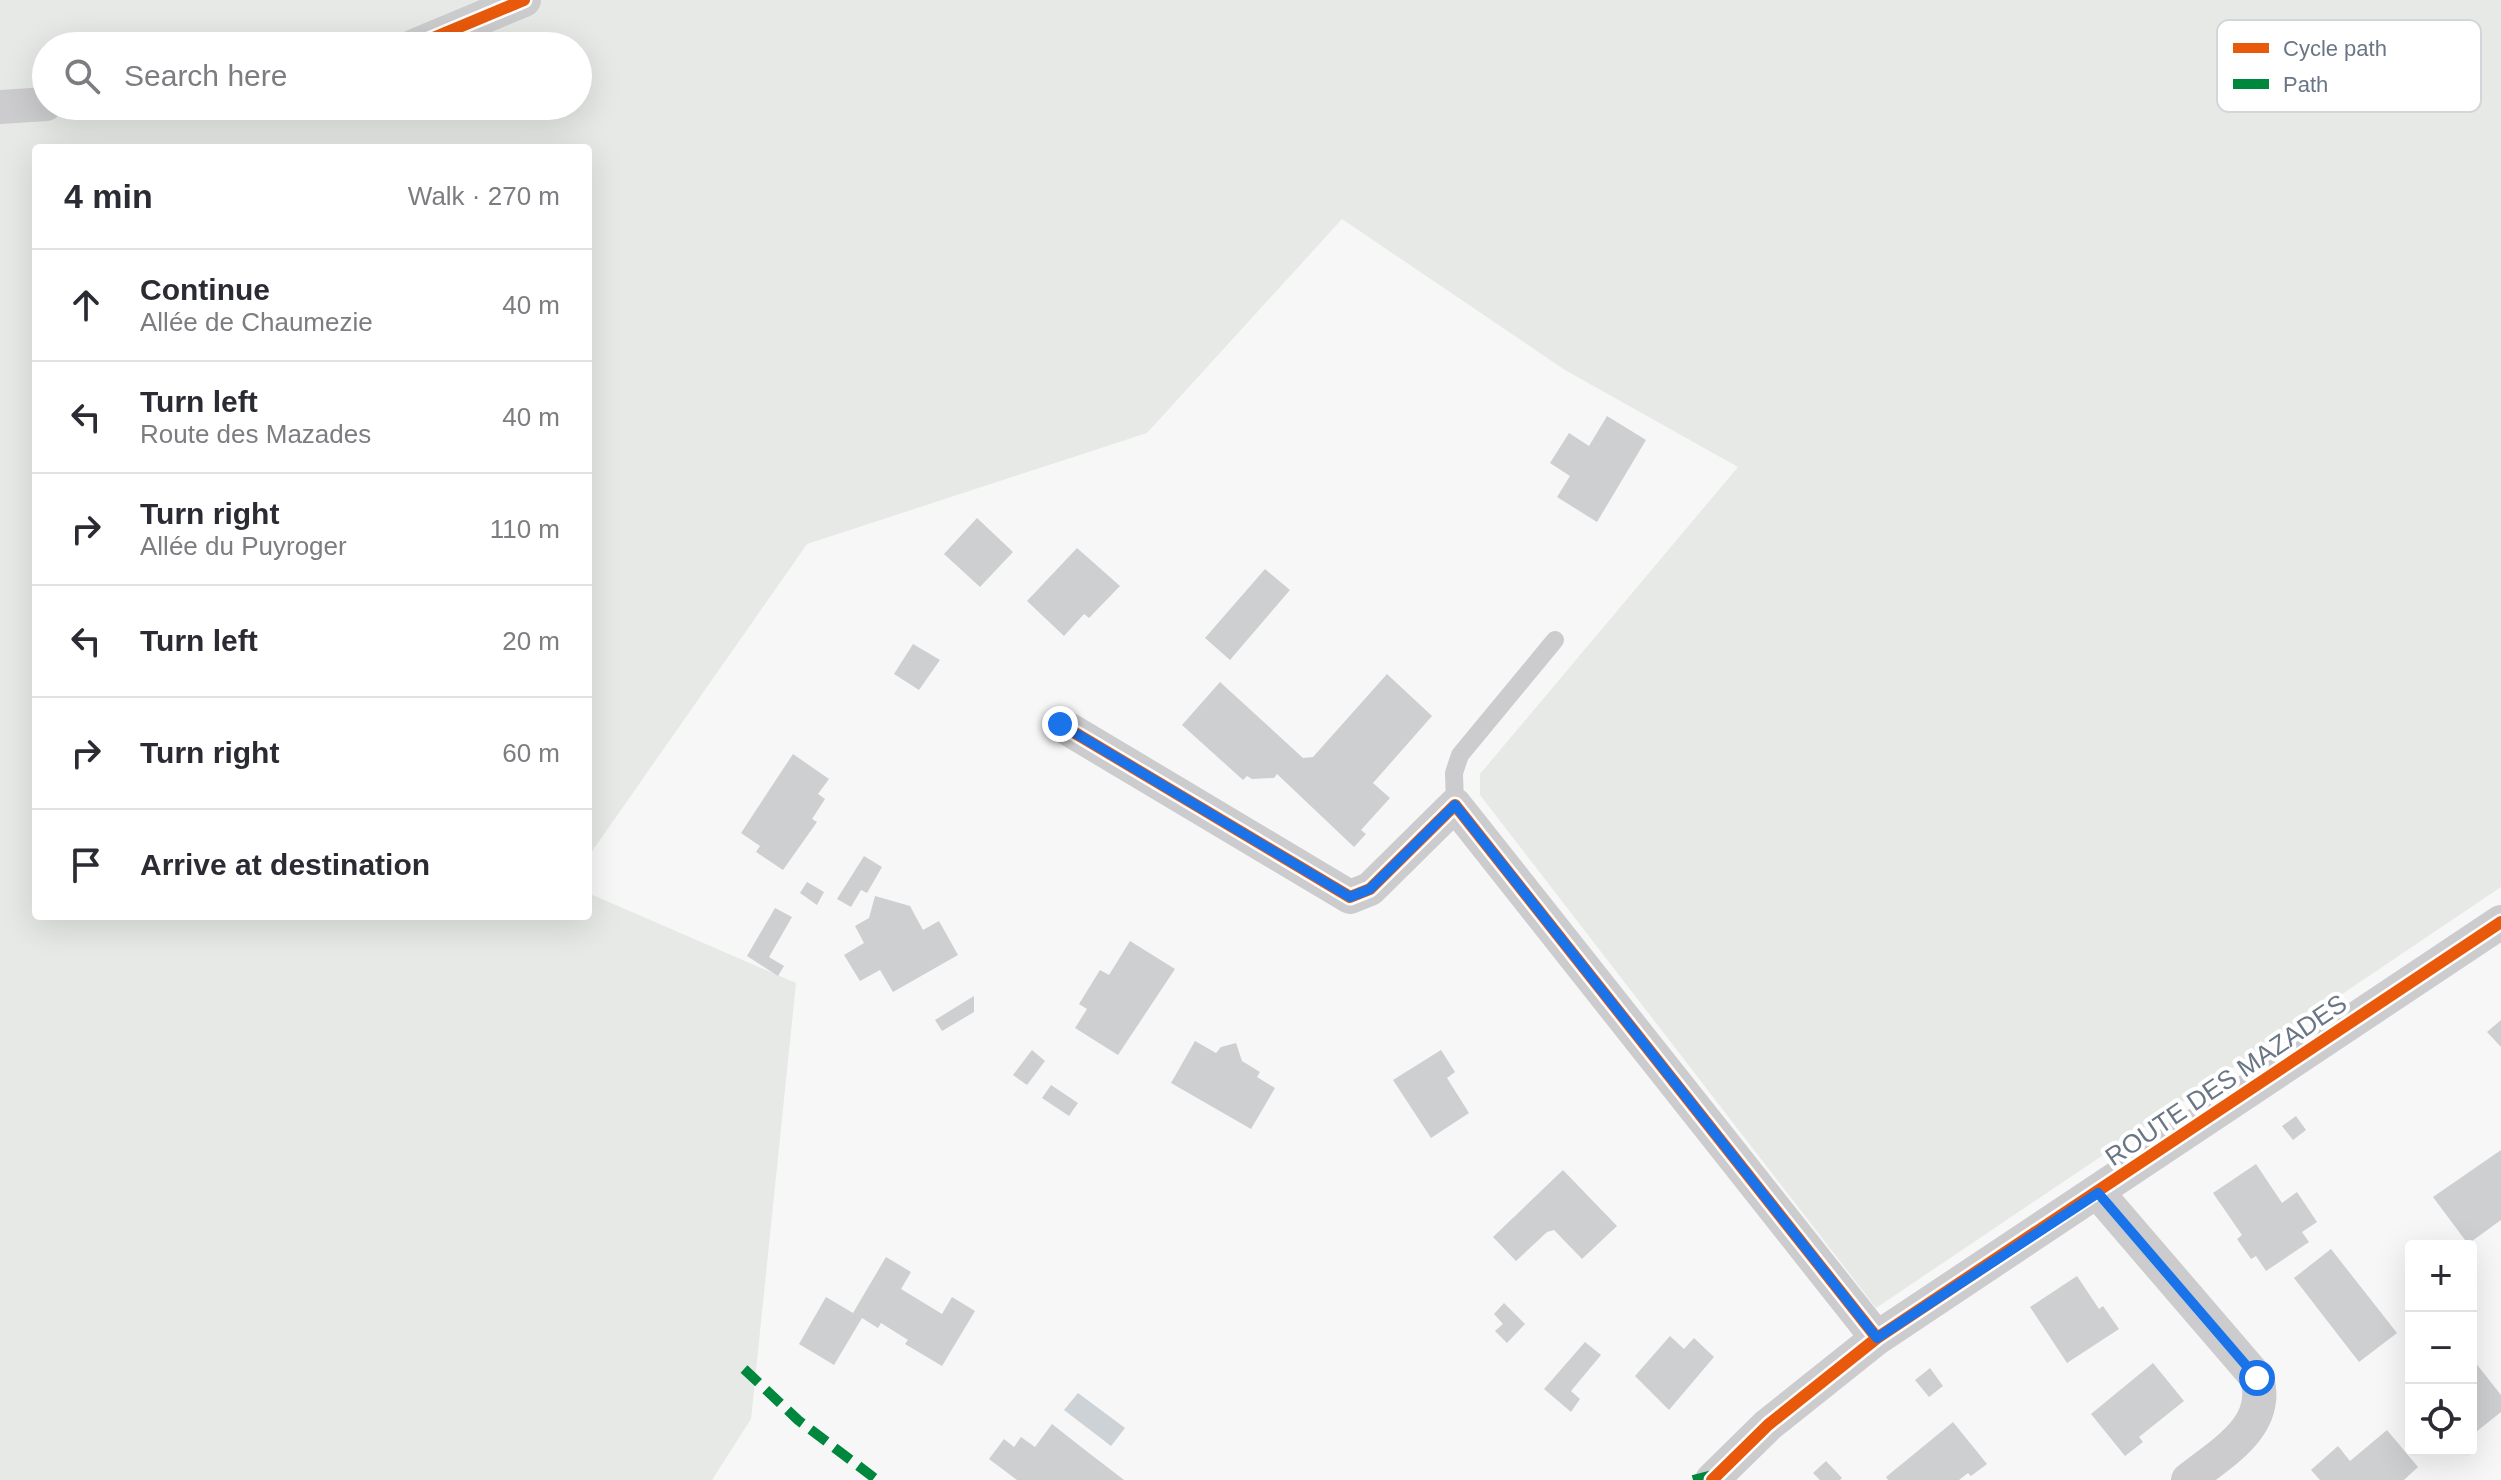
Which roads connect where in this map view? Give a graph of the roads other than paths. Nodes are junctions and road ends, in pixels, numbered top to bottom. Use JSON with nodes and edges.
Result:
{"nodes":[{"id":1,"x":524,"y":0,"type":"edge"},
{"id":2,"x":447,"y":32,"type":"edge"},
{"id":3,"x":32,"y":105,"type":"edge"},
{"id":4,"x":0,"y":107,"type":"edge"},
{"id":5,"x":1555,"y":640,"type":"dead end"},
{"id":6,"x":1060,"y":724,"type":"dead end"},
{"id":7,"x":1455,"y":805,"type":"junction"},
{"id":8,"x":2501,"y":922,"type":"edge"},
{"id":9,"x":2098,"y":1193,"type":"junction"},
{"id":10,"x":1877,"y":1338,"type":"junction"},
{"id":11,"x":1712,"y":1480,"type":"edge"},
{"id":12,"x":2188,"y":1480,"type":"edge"}],
"edges":[{"from":1,"to":2,"type":"street"},
{"from":3,"to":4,"type":"street"},
{"from":5,"to":7,"type":"lane"},
{"from":6,"to":7,"type":"street"},
{"from":7,"to":10,"type":"street"},
{"from":8,"to":9,"type":"street","name":"ROUTE DES MAZADES"},
{"from":9,"to":10,"type":"street","name":"ROUTE DES MAZADES"},
{"from":9,"to":12,"type":"street"},
{"from":10,"to":11,"type":"street","name":"ROUTE DES MAZADES"}]}
